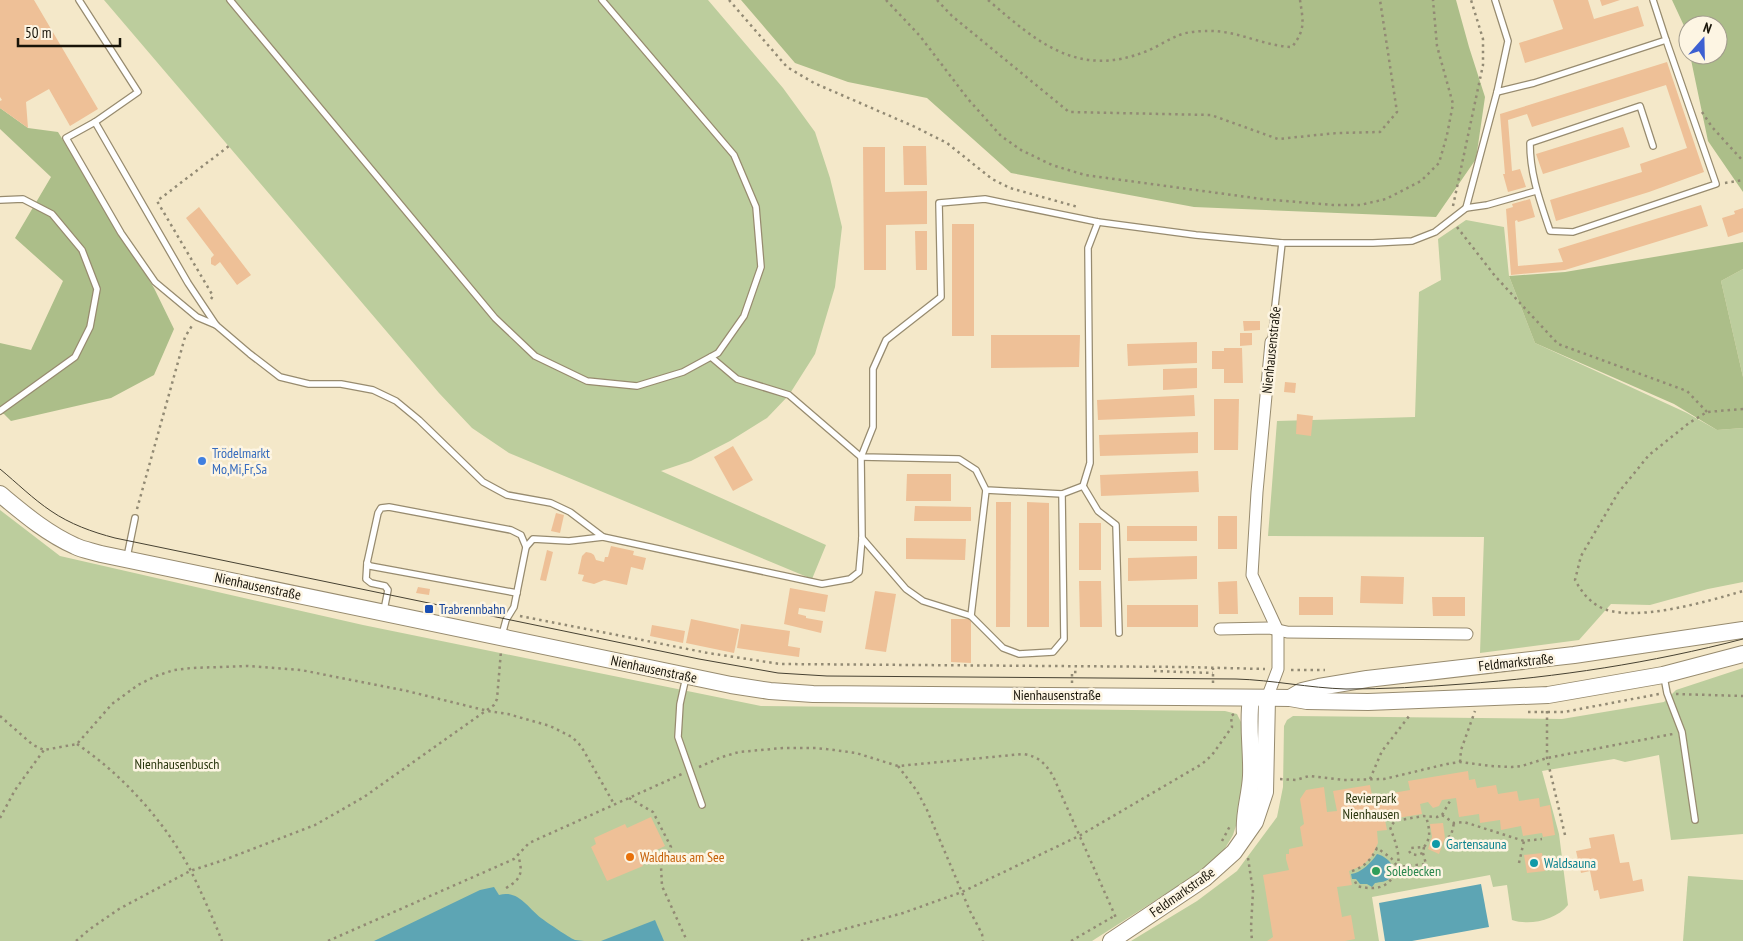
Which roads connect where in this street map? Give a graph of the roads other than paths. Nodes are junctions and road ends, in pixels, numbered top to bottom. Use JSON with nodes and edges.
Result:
{"nodes":[{"id":1,"x":79,"y":0,"type":"edge"},
{"id":2,"x":230,"y":0,"type":"edge"},
{"id":3,"x":602,"y":0,"type":"edge"},
{"id":4,"x":1495,"y":0,"type":"edge"},
{"id":5,"x":1653,"y":0,"type":"edge"},
{"id":6,"x":1666,"y":40,"type":"junction"},
{"id":7,"x":1497,"y":92,"type":"junction"},
{"id":8,"x":95,"y":122,"type":"junction"},
{"id":9,"x":1654,"y":146,"type":"dead end"},
{"id":10,"x":1536,"y":191,"type":"junction"},
{"id":11,"x":0,"y":200,"type":"edge"},
{"id":12,"x":1466,"y":208,"type":"junction"},
{"id":13,"x":1098,"y":222,"type":"junction"},
{"id":14,"x":1282,"y":243,"type":"junction"},
{"id":15,"x":216,"y":325,"type":"junction"},
{"id":16,"x":1271,"y":342,"type":"joint"},
{"id":17,"x":711,"y":357,"type":"junction"},
{"id":18,"x":0,"y":411,"type":"edge"},
{"id":19,"x":862,"y":457,"type":"junction"},
{"id":20,"x":1083,"y":486,"type":"junction"},
{"id":21,"x":986,"y":490,"type":"junction"},
{"id":22,"x":0,"y":494,"type":"edge"},
{"id":23,"x":1062,"y":494,"type":"junction"},
{"id":24,"x":135,"y":518,"type":"road end"},
{"id":25,"x":603,"y":537,"type":"junction"},
{"id":26,"x":862,"y":538,"type":"junction"},
{"id":27,"x":526,"y":547,"type":"junction"},
{"id":28,"x":126,"y":559,"type":"junction"},
{"id":29,"x":367,"y":563,"type":"junction"},
{"id":30,"x":517,"y":594,"type":"junction"},
{"id":31,"x":384,"y":613,"type":"junction"},
{"id":32,"x":971,"y":616,"type":"junction"},
{"id":33,"x":1220,"y":629,"type":"dead end"},
{"id":34,"x":1278,"y":630,"type":"junction"},
{"id":35,"x":1743,"y":630,"type":"edge"},
{"id":36,"x":1118,"y":632,"type":"dead end"},
{"id":37,"x":1467,"y":634,"type":"dead end"},
{"id":38,"x":502,"y":637,"type":"junction"},
{"id":39,"x":1743,"y":654,"type":"edge"},
{"id":40,"x":686,"y":675,"type":"junction"},
{"id":41,"x":1663,"y":675,"type":"junction"},
{"id":42,"x":1259,"y":698,"type":"junction"},
{"id":43,"x":1290,"y":698,"type":"junction"},
{"id":44,"x":702,"y":806,"type":"dead end"},
{"id":45,"x":1695,"y":820,"type":"dead end"},
{"id":46,"x":1245,"y":834,"type":"junction"},
{"id":47,"x":1111,"y":941,"type":"edge"}],
"edges":[{"from":1,"to":8,"type":"lane"},
{"from":2,"to":17,"type":"lane"},
{"from":3,"to":17,"type":"lane"},
{"from":4,"to":7,"type":"lane"},
{"from":5,"to":6,"type":"lane"},
{"from":6,"to":7,"type":"lane"},
{"from":6,"to":10,"type":"lane"},
{"from":7,"to":12,"type":"lane"},
{"from":8,"to":15,"type":"lane"},
{"from":8,"to":15,"type":"lane"},
{"from":9,"to":10,"type":"lane"},
{"from":10,"to":12,"type":"lane"},
{"from":11,"to":18,"type":"lane"},
{"from":12,"to":14,"type":"lane"},
{"from":13,"to":14,"type":"lane"},
{"from":13,"to":19,"type":"lane"},
{"from":13,"to":20,"type":"lane"},
{"from":14,"to":16,"type":"lane","name":"Nienhausenstraße"},
{"from":15,"to":25,"type":"lane"},
{"from":16,"to":34,"type":"street","name":"Nienhausenstraße"},
{"from":17,"to":19,"type":"lane"},
{"from":19,"to":21,"type":"lane"},
{"from":19,"to":26,"type":"lane"},
{"from":20,"to":23,"type":"lane"},
{"from":20,"to":36,"type":"lane"},
{"from":21,"to":23,"type":"lane"},
{"from":21,"to":32,"type":"lane"},
{"from":22,"to":28,"type":"main road","name":"Nienhausenstraße"},
{"from":23,"to":32,"type":"lane"},
{"from":24,"to":28,"type":"lane"},
{"from":25,"to":26,"type":"lane"},
{"from":25,"to":27,"type":"lane"},
{"from":26,"to":32,"type":"lane"},
{"from":27,"to":29,"type":"lane"},
{"from":27,"to":30,"type":"lane"},
{"from":28,"to":31,"type":"main road","name":"Nienhausenstraße"},
{"from":29,"to":30,"type":"lane"},
{"from":29,"to":31,"type":"lane"},
{"from":30,"to":38,"type":"lane"},
{"from":31,"to":38,"type":"main road","name":"Nienhausenstraße"},
{"from":33,"to":34,"type":"street"},
{"from":34,"to":37,"type":"street"},
{"from":34,"to":42,"type":"street","name":"Nienhausenstraße"},
{"from":35,"to":43,"type":"main road","name":"Feldmarkstraße"},
{"from":38,"to":40,"type":"main road","name":"Nienhausenstraße"},
{"from":39,"to":41,"type":"main road","name":"Feldmarkstraße"},
{"from":40,"to":42,"type":"main road","name":"Nienhausenstraße"},
{"from":40,"to":44,"type":"lane"},
{"from":41,"to":43,"type":"main road","name":"Feldmarkstraße"},
{"from":41,"to":45,"type":"lane"},
{"from":42,"to":43,"type":"main road","name":"Feldmarkstraße"},
{"from":42,"to":46,"type":"main road"},
{"from":42,"to":46,"type":"main road","name":"Feldmarkstraße"},
{"from":46,"to":47,"type":"main road","name":"Feldmarkstraße"}]}
